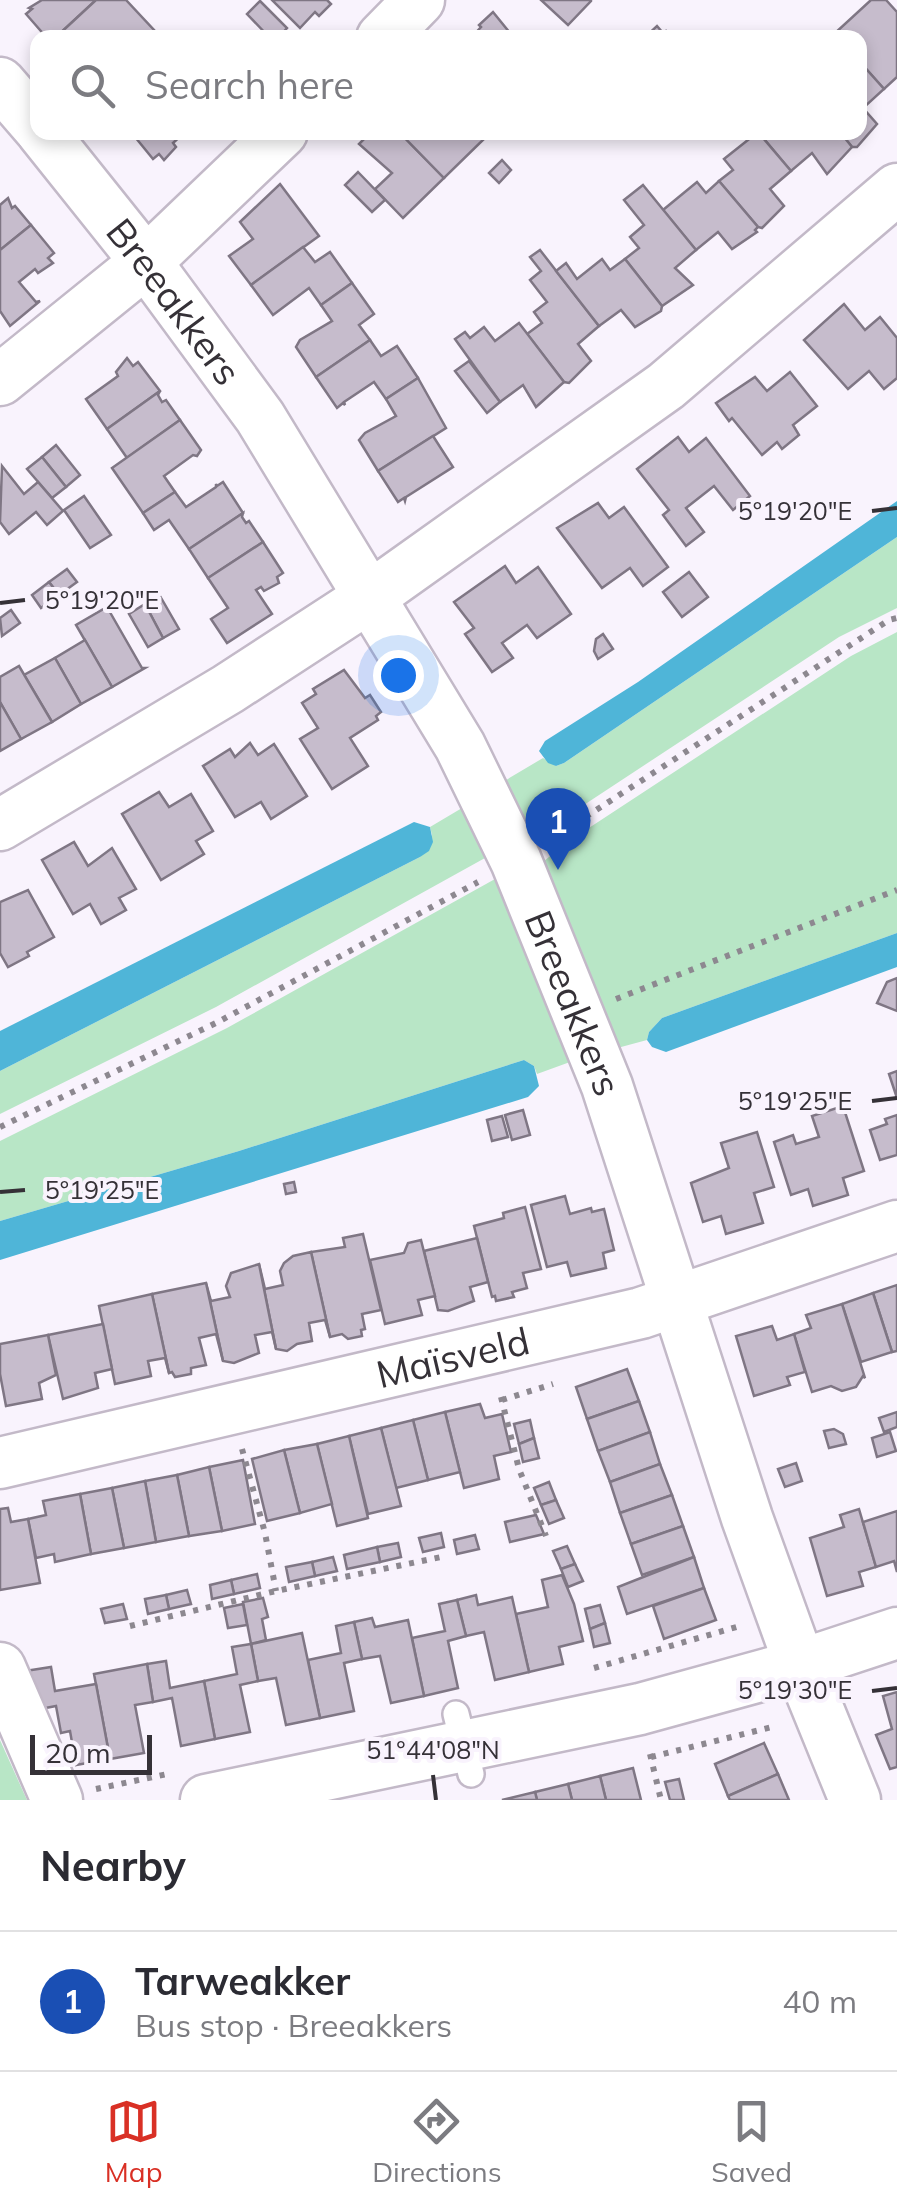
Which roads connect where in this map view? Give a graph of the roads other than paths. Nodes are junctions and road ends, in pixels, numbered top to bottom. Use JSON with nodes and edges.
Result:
{"nodes":[{"id":1,"x":420,"y":0,"type":"edge"},
{"id":2,"x":390,"y":30,"type":"edge"},
{"id":3,"x":0,"y":83,"type":"edge"},
{"id":4,"x":30,"y":118,"type":"edge"},
{"id":5,"x":48,"y":140,"type":"edge"},
{"id":6,"x":274,"y":140,"type":"edge"},
{"id":7,"x":897,"y":189,"type":"edge"},
{"id":8,"x":146,"y":262,"type":"junction"},
{"id":9,"x":0,"y":380,"type":"edge"},
{"id":10,"x":371,"y":596,"type":"junction"},
{"id":11,"x":0,"y":824,"type":"edge"},
{"id":12,"x":897,"y":1226,"type":"edge"},
{"id":13,"x":678,"y":1301,"type":"junction"},
{"id":14,"x":0,"y":1462,"type":"edge"},
{"id":15,"x":897,"y":1633,"type":"edge"},
{"id":16,"x":800,"y":1665,"type":"junction"},
{"id":17,"x":0,"y":1668,"type":"edge"},
{"id":18,"x":57,"y":1800,"type":"edge"},
{"id":19,"x":206,"y":1800,"type":"edge"},
{"id":20,"x":855,"y":1800,"type":"edge"}],
"edges":[{"from":1,"to":2,"type":"street"},
{"from":3,"to":4,"type":"street","name":"Breeakkers"},
{"from":5,"to":8,"type":"street","name":"Breeakkers"},
{"from":6,"to":8,"type":"street"},
{"from":7,"to":10,"type":"street"},
{"from":8,"to":9,"type":"street"},
{"from":8,"to":10,"type":"street","name":"Breeakkers"},
{"from":10,"to":11,"type":"street"},
{"from":10,"to":13,"type":"street","name":"Breeakkers"},
{"from":12,"to":13,"type":"street","name":"Maïsveld"},
{"from":13,"to":14,"type":"street","name":"Maïsveld"},
{"from":13,"to":16,"type":"street","name":"Breeakkers"},
{"from":15,"to":16,"type":"street"},
{"from":16,"to":19,"type":"street"},
{"from":16,"to":20,"type":"street","name":"Breeakkers"},
{"from":17,"to":18,"type":"street"}]}
